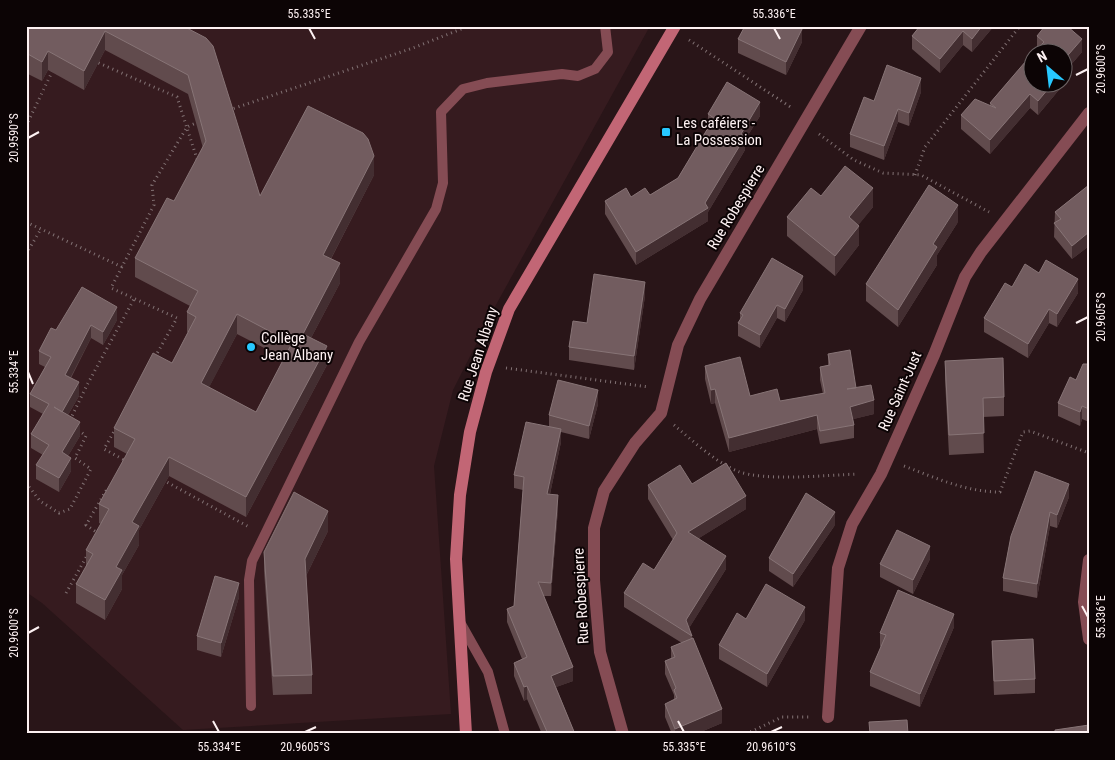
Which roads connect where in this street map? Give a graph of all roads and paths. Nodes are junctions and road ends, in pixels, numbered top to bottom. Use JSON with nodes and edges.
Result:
{"nodes":[{"id":1,"x":469,"y":26,"type":"edge"},
{"id":2,"x":606,"y":26,"type":"edge"},
{"id":3,"x":675,"y":26,"type":"edge"},
{"id":4,"x":861,"y":26,"type":"edge"},
{"id":5,"x":1020,"y":26,"type":"edge"},
{"id":6,"x":689,"y":40,"type":"dead end"},
{"id":7,"x":90,"y":60,"type":"edge"},
{"id":8,"x":55,"y":65,"type":"edge"},
{"id":9,"x":227,"y":111,"type":"edge"},
{"id":10,"x":1089,"y":114,"type":"edge"},
{"id":11,"x":806,"y":121,"type":"junction"},
{"id":12,"x":196,"y":123,"type":"edge"},
{"id":13,"x":26,"y":126,"type":"edge"},
{"id":14,"x":187,"y":127,"type":"junction"},
{"id":15,"x":200,"y":168,"type":"edge"},
{"id":16,"x":915,"y":175,"type":"junction"},
{"id":17,"x":1005,"y":221,"type":"junction"},
{"id":18,"x":26,"y":222,"type":"edge"},
{"id":19,"x":41,"y":229,"type":"junction"},
{"id":20,"x":26,"y":254,"type":"edge"},
{"id":21,"x":122,"y":267,"type":"junction"},
{"id":22,"x":134,"y":299,"type":"junction"},
{"id":23,"x":150,"y":366,"type":"edge"},
{"id":24,"x":488,"y":366,"type":"junction"},
{"id":25,"x":667,"y":389,"type":"junction"},
{"id":26,"x":661,"y":413,"type":"junction"},
{"id":27,"x":69,"y":424,"type":"edge"},
{"id":28,"x":118,"y":424,"type":"edge"},
{"id":29,"x":75,"y":428,"type":"edge"},
{"id":30,"x":1089,"y":453,"type":"edge"},
{"id":31,"x":887,"y":459,"type":"junction"},
{"id":32,"x":124,"y":460,"type":"junction"},
{"id":33,"x":133,"y":465,"type":"edge"},
{"id":34,"x":120,"y":468,"type":"edge"},
{"id":35,"x":881,"y":474,"type":"junction"},
{"id":36,"x":171,"y":475,"type":"edge"},
{"id":37,"x":158,"y":478,"type":"edge"},
{"id":38,"x":167,"y":482,"type":"junction"},
{"id":39,"x":26,"y":483,"type":"edge"},
{"id":40,"x":110,"y":484,"type":"edge"},
{"id":41,"x":263,"y":535,"type":"junction"},
{"id":42,"x":95,"y":542,"type":"edge"},
{"id":43,"x":90,"y":550,"type":"edge"},
{"id":44,"x":1089,"y":560,"type":"edge"},
{"id":45,"x":66,"y":593,"type":"dead end"},
{"id":46,"x":460,"y":623,"type":"junction"},
{"id":47,"x":1089,"y":639,"type":"edge"},
{"id":48,"x":251,"y":706,"type":"dead end"},
{"id":49,"x":828,"y":717,"type":"joint"},
{"id":50,"x":466,"y":734,"type":"edge"},
{"id":51,"x":506,"y":734,"type":"edge"},
{"id":52,"x":623,"y":734,"type":"edge"},
{"id":53,"x":746,"y":734,"type":"edge"}],
"edges":[{"from":1,"to":9,"type":"path"},
{"from":2,"to":41,"type":"lane"},
{"from":3,"to":24,"type":"main road","name":"Rue Jean Albany"},
{"from":4,"to":11,"type":"street","name":"Rue Robespierre"},
{"from":5,"to":16,"type":"path"},
{"from":6,"to":11,"type":"path"},
{"from":7,"to":14,"type":"path"},
{"from":8,"to":13,"type":"path"},
{"from":10,"to":17,"type":"street","name":"Rue Saint-Just"},
{"from":11,"to":16,"type":"path"},
{"from":11,"to":25,"type":"street","name":"Rue Robespierre"},
{"from":12,"to":14,"type":"path"},
{"from":14,"to":15,"type":"path"},
{"from":14,"to":21,"type":"path"},
{"from":16,"to":17,"type":"path"},
{"from":17,"to":31,"type":"street","name":"Rue Saint-Just"},
{"from":18,"to":19,"type":"path"},
{"from":19,"to":20,"type":"path"},
{"from":19,"to":21,"type":"path"},
{"from":21,"to":22,"type":"path"},
{"from":22,"to":23,"type":"path"},
{"from":22,"to":27,"type":"path"},
{"from":24,"to":25,"type":"path"},
{"from":24,"to":46,"type":"main road","name":"Rue Jean Albany"},
{"from":25,"to":26,"type":"street","name":"Rue Robespierre"},
{"from":26,"to":35,"type":"path"},
{"from":26,"to":52,"type":"street","name":"Rue Robespierre"},
{"from":28,"to":32,"type":"path"},
{"from":29,"to":39,"type":"path"},
{"from":30,"to":31,"type":"path"},
{"from":31,"to":35,"type":"street","name":"Rue Saint-Just"},
{"from":32,"to":33,"type":"path"},
{"from":32,"to":34,"type":"path"},
{"from":35,"to":49,"type":"street","name":"Rue Saint-Just"},
{"from":36,"to":38,"type":"path"},
{"from":37,"to":38,"type":"path"},
{"from":38,"to":41,"type":"path"},
{"from":40,"to":42,"type":"path"},
{"from":41,"to":48,"type":"lane"},
{"from":43,"to":45,"type":"path"},
{"from":44,"to":47,"type":"street"},
{"from":46,"to":50,"type":"main road","name":"Rue Jean Albany"},
{"from":46,"to":51,"type":"lane"},
{"from":49,"to":53,"type":"path"}]}
